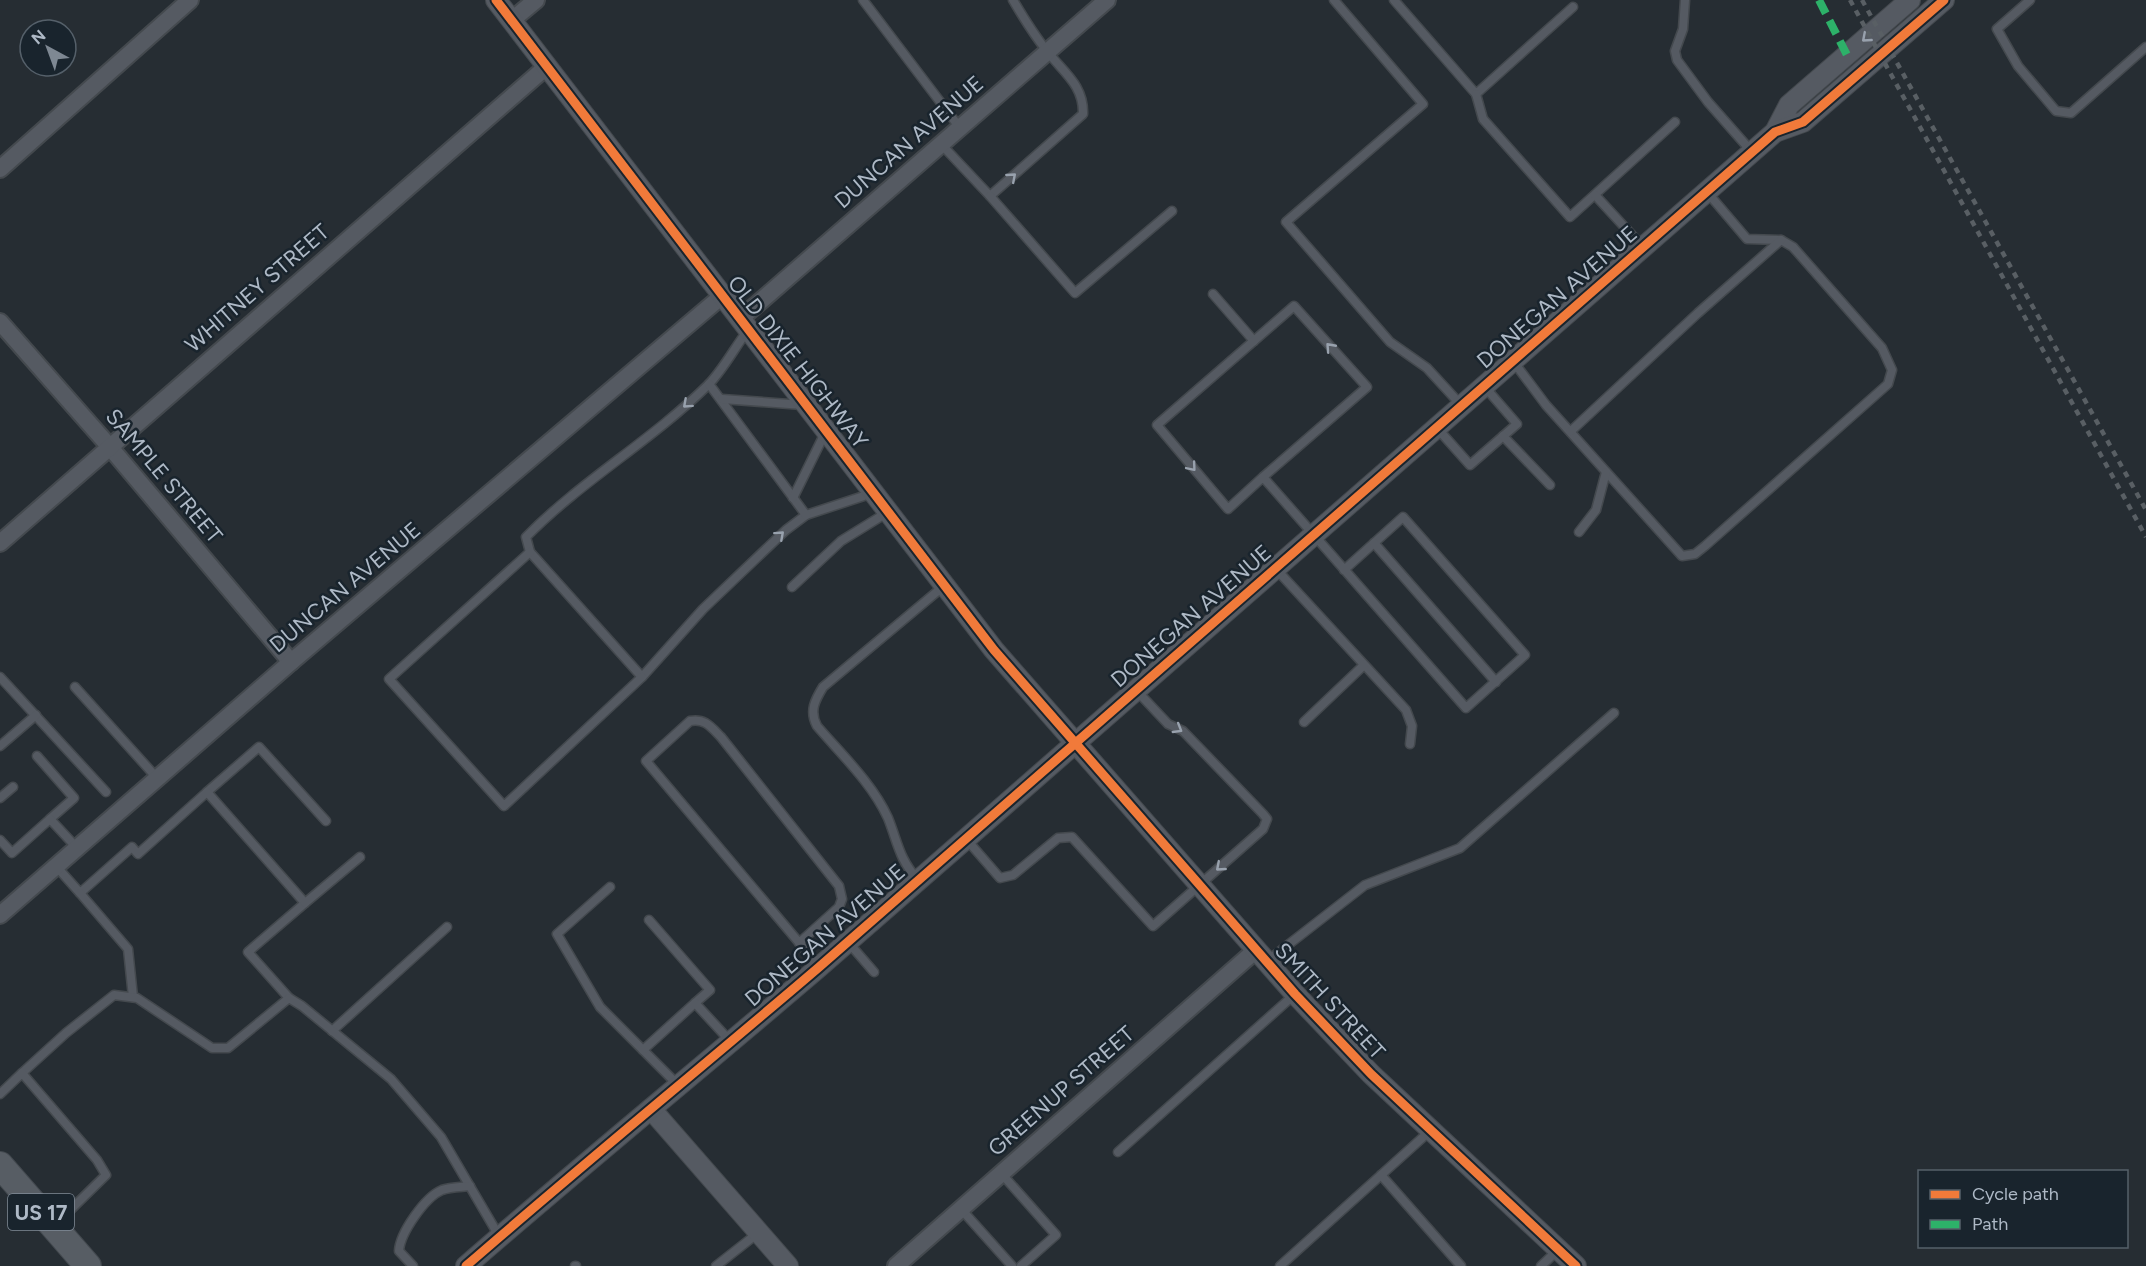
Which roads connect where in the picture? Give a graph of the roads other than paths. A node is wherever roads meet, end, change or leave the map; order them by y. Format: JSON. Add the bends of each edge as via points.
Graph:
{"nodes":[{"id":1,"x":189,"y":0,"type":"edge"},
{"id":2,"x":496,"y":0,"type":"edge"},
{"id":3,"x":536,"y":0,"type":"edge"},
{"id":4,"x":863,"y":0,"type":"edge"},
{"id":5,"x":1013,"y":0,"type":"edge"},
{"id":6,"x":1107,"y":0,"type":"edge"},
{"id":7,"x":1334,"y":0,"type":"edge"},
{"id":8,"x":1394,"y":0,"type":"edge"},
{"id":9,"x":1685,"y":0,"type":"edge"},
{"id":10,"x":1910,"y":0,"type":"edge"},
{"id":11,"x":1944,"y":0,"type":"edge"},
{"id":12,"x":2030,"y":0,"type":"edge"},
{"id":13,"x":1573,"y":7,"type":"dead end"},
{"id":14,"x":512,"y":20,"type":"junction"},
{"id":15,"x":2146,"y":47,"type":"edge"},
{"id":16,"x":1047,"y":52,"type":"junction"},
{"id":17,"x":545,"y":68,"type":"junction"},
{"id":18,"x":1476,"y":94,"type":"junction"},
{"id":19,"x":1675,"y":122,"type":"dead end"},
{"id":20,"x":960,"y":128,"type":"junction"},
{"id":21,"x":1775,"y":132,"type":"junction"},
{"id":22,"x":941,"y":144,"type":"junction"},
{"id":23,"x":1752,"y":152,"type":"junction"},
{"id":24,"x":0,"y":170,"type":"edge"},
{"id":25,"x":1707,"y":192,"type":"junction"},
{"id":26,"x":1595,"y":195,"type":"junction"},
{"id":27,"x":990,"y":196,"type":"junction"},
{"id":28,"x":1172,"y":211,"type":"dead end"},
{"id":29,"x":1781,"y":240,"type":"junction"},
{"id":30,"x":1643,"y":248,"type":"junction"},
{"id":31,"x":1213,"y":294,"type":"dead end"},
{"id":32,"x":722,"y":296,"type":"junction"},
{"id":33,"x":0,"y":322,"type":"edge"},
{"id":34,"x":744,"y":324,"type":"junction"},
{"id":35,"x":1254,"y":340,"type":"junction"},
{"id":36,"x":1513,"y":361,"type":"junction"},
{"id":37,"x":709,"y":384,"type":"junction"},
{"id":38,"x":1484,"y":386,"type":"junction"},
{"id":39,"x":722,"y":399,"type":"junction"},
{"id":40,"x":807,"y":405,"type":"junction"},
{"id":41,"x":1462,"y":406,"type":"junction"},
{"id":42,"x":1437,"y":428,"type":"junction"},
{"id":43,"x":826,"y":431,"type":"junction"},
{"id":44,"x":1571,"y":431,"type":"junction"},
{"id":45,"x":1503,"y":436,"type":"junction"},
{"id":46,"x":109,"y":446,"type":"junction"},
{"id":47,"x":1606,"y":472,"type":"junction"},
{"id":48,"x":1263,"y":477,"type":"junction"},
{"id":49,"x":1550,"y":485,"type":"dead end"},
{"id":50,"x":874,"y":493,"type":"junction"},
{"id":51,"x":793,"y":498,"type":"junction"},
{"id":52,"x":889,"y":512,"type":"junction"},
{"id":53,"x":806,"y":515,"type":"junction"},
{"id":54,"x":1579,"y":532,"type":"dead end"},
{"id":55,"x":1313,"y":536,"type":"junction"},
{"id":56,"x":0,"y":543,"type":"edge"},
{"id":57,"x":1374,"y":543,"type":"junction"},
{"id":58,"x":530,"y":552,"type":"junction"},
{"id":59,"x":1275,"y":568,"type":"junction"},
{"id":60,"x":1344,"y":570,"type":"junction"},
{"id":61,"x":945,"y":585,"type":"junction"},
{"id":62,"x":792,"y":586,"type":"dead end"},
{"id":63,"x":291,"y":662,"type":"junction"},
{"id":64,"x":1364,"y":665,"type":"junction"},
{"id":65,"x":0,"y":677,"type":"edge"},
{"id":66,"x":642,"y":677,"type":"junction"},
{"id":67,"x":1496,"y":682,"type":"junction"},
{"id":68,"x":75,"y":687,"type":"dead end"},
{"id":69,"x":1136,"y":690,"type":"junction"},
{"id":70,"x":1614,"y":713,"type":"dead end"},
{"id":71,"x":36,"y":715,"type":"junction"},
{"id":72,"x":1304,"y":722,"type":"dead end"},
{"id":73,"x":1076,"y":743,"type":"junction"},
{"id":74,"x":1410,"y":744,"type":"dead end"},
{"id":75,"x":0,"y":746,"type":"edge"},
{"id":76,"x":37,"y":756,"type":"dead end"},
{"id":77,"x":157,"y":778,"type":"junction"},
{"id":78,"x":13,"y":787,"type":"dead end"},
{"id":79,"x":106,"y":792,"type":"dead end"},
{"id":80,"x":207,"y":792,"type":"junction"},
{"id":81,"x":0,"y":798,"type":"edge"},
{"id":82,"x":50,"y":819,"type":"junction"},
{"id":83,"x":326,"y":821,"type":"dead end"},
{"id":84,"x":966,"y":839,"type":"junction"},
{"id":85,"x":0,"y":840,"type":"edge"},
{"id":86,"x":77,"y":848,"type":"junction"},
{"id":87,"x":360,"y":857,"type":"dead end"},
{"id":88,"x":56,"y":866,"type":"junction"},
{"id":89,"x":918,"y":880,"type":"junction"},
{"id":90,"x":1199,"y":885,"type":"junction"},
{"id":91,"x":610,"y":887,"type":"dead end"},
{"id":92,"x":80,"y":893,"type":"junction"},
{"id":93,"x":305,"y":903,"type":"junction"},
{"id":94,"x":0,"y":915,"type":"edge"},
{"id":95,"x":649,"y":920,"type":"dead end"},
{"id":96,"x":447,"y":927,"type":"dead end"},
{"id":97,"x":848,"y":941,"type":"junction"},
{"id":98,"x":799,"y":943,"type":"junction"},
{"id":99,"x":1261,"y":956,"type":"junction"},
{"id":100,"x":820,"y":966,"type":"junction"},
{"id":101,"x":874,"y":972,"type":"dead end"},
{"id":102,"x":1295,"y":994,"type":"junction"},
{"id":103,"x":133,"y":997,"type":"junction"},
{"id":104,"x":289,"y":998,"type":"junction"},
{"id":105,"x":695,"y":1003,"type":"junction"},
{"id":106,"x":332,"y":1030,"type":"junction"},
{"id":107,"x":731,"y":1042,"type":"junction"},
{"id":108,"x":643,"y":1050,"type":"junction"},
{"id":109,"x":22,"y":1073,"type":"junction"},
{"id":110,"x":679,"y":1087,"type":"junction"},
{"id":111,"x":0,"y":1094,"type":"edge"},
{"id":112,"x":651,"y":1109,"type":"junction"},
{"id":113,"x":1431,"y":1130,"type":"junction"},
{"id":114,"x":1118,"y":1152,"type":"dead end"},
{"id":115,"x":0,"y":1165,"type":"edge"},
{"id":116,"x":1001,"y":1173,"type":"junction"},
{"id":117,"x":1381,"y":1175,"type":"junction"},
{"id":118,"x":470,"y":1186,"type":"junction"},
{"id":119,"x":961,"y":1209,"type":"junction"},
{"id":120,"x":53,"y":1226,"type":"junction"},
{"id":121,"x":759,"y":1233,"type":"junction"},
{"id":122,"x":500,"y":1237,"type":"junction"},
{"id":123,"x":1559,"y":1250,"type":"junction"},
{"id":124,"x":81,"y":1264,"type":"edge"},
{"id":125,"x":413,"y":1266,"type":"edge"},
{"id":126,"x":466,"y":1266,"type":"edge"},
{"id":127,"x":716,"y":1266,"type":"edge"},
{"id":128,"x":788,"y":1266,"type":"edge"},
{"id":129,"x":896,"y":1266,"type":"edge"},
{"id":130,"x":1012,"y":1266,"type":"edge"},
{"id":131,"x":1020,"y":1266,"type":"edge"},
{"id":132,"x":1280,"y":1266,"type":"edge"},
{"id":133,"x":1461,"y":1266,"type":"edge"},
{"id":134,"x":1541,"y":1266,"type":"edge"},
{"id":135,"x":1576,"y":1266,"type":"edge"}],
"edges":[{"from":1,"to":24,"type":"street"},
{"from":2,"to":14,"type":"street","name":"OLD DIXIE HIGHWAY"},
{"from":3,"to":14,"type":"street"},
{"from":4,"to":20,"type":"lane"},
{"from":5,"to":16,"type":"lane"},
{"from":6,"to":16,"type":"street","name":"DUNCAN AVENUE"},
{"from":7,"to":41,"type":"lane","via":[[1423,104],[1286,222],[1390,342],[1427,368]]},
{"from":8,"to":18,"type":"lane"},
{"from":9,"to":23,"type":"lane","via":[[1683,29],[1675,51],[1677,60]]},
{"from":10,"to":21,"type":"street","name":"DONEGAN AVENUE","one_way":true,"via":[[1789,105]]},
{"from":11,"to":21,"type":"street","name":"DONEGAN AVENUE","via":[[1803,122]]},
{"from":12,"to":15,"type":"lane","via":[[1997,29],[2018,66],[2056,111],[2071,113]]},
{"from":13,"to":18,"type":"lane"},
{"from":14,"to":17,"type":"street","name":"OLD DIXIE HIGHWAY"},
{"from":16,"to":20,"type":"street","name":"DUNCAN AVENUE"},
{"from":27,"to":16,"type":"lane","one_way":true,"via":[[1083,114],[1080,92],[1073,79]]},
{"from":17,"to":32,"type":"street","name":"OLD DIXIE HIGHWAY"},
{"from":17,"to":46,"type":"street","name":"WHITNEY STREET"},
{"from":18,"to":26,"type":"lane","via":[[1483,119],[1570,217]]},
{"from":19,"to":26,"type":"lane"},
{"from":20,"to":22,"type":"street","name":"DUNCAN AVENUE"},
{"from":21,"to":23,"type":"street","name":"DONEGAN AVENUE"},
{"from":22,"to":27,"type":"lane"},
{"from":22,"to":34,"type":"street","name":"DUNCAN AVENUE"},
{"from":23,"to":25,"type":"street","name":"DONEGAN AVENUE"},
{"from":25,"to":29,"type":"lane","via":[[1748,239]]},
{"from":25,"to":30,"type":"street","name":"DONEGAN AVENUE"},
{"from":26,"to":30,"type":"lane"},
{"from":27,"to":28,"type":"lane","via":[[1075,293]]},
{"from":29,"to":44,"type":"lane"},
{"from":29,"to":47,"type":"lane","via":[[1793,247],[1882,348],[1892,370],[1888,384],[1695,554],[1682,556]]},
{"from":30,"to":36,"type":"street","name":"DONEGAN AVENUE"},
{"from":31,"to":35,"type":"lane"},
{"from":32,"to":34,"type":"street","name":"OLD DIXIE HIGHWAY"},
{"from":32,"to":63,"type":"street","name":"DUNCAN AVENUE"},
{"from":33,"to":46,"type":"street","name":"SAMPLE STREET"},
{"from":34,"to":37,"type":"lane"},
{"from":34,"to":40,"type":"street","name":"OLD DIXIE HIGHWAY"},
{"from":35,"to":48,"type":"lane","one_way":true,"via":[[1157,425],[1228,509]]},
{"from":48,"to":35,"type":"lane","one_way":true,"via":[[1367,387],[1294,306]]},
{"from":36,"to":38,"type":"street","name":"DONEGAN AVENUE"},
{"from":36,"to":44,"type":"lane"},
{"from":37,"to":39,"type":"lane"},
{"from":37,"to":58,"type":"lane","one_way":true,"via":[[665,424],[550,512],[526,537]]},
{"from":38,"to":41,"type":"street","name":"DONEGAN AVENUE"},
{"from":38,"to":45,"type":"lane","via":[[1517,423]]},
{"from":39,"to":40,"type":"lane"},
{"from":39,"to":51,"type":"lane"},
{"from":40,"to":43,"type":"street","name":"OLD DIXIE HIGHWAY"},
{"from":41,"to":42,"type":"street","name":"DONEGAN AVENUE"},
{"from":42,"to":45,"type":"lane","via":[[1470,465]]},
{"from":42,"to":55,"type":"street","name":"DONEGAN AVENUE"},
{"from":43,"to":50,"type":"street","name":"OLD DIXIE HIGHWAY"},
{"from":43,"to":51,"type":"lane"},
{"from":44,"to":47,"type":"lane"},
{"from":45,"to":49,"type":"lane"},
{"from":46,"to":56,"type":"street","name":"WHITNEY STREET"},
{"from":46,"to":63,"type":"street","name":"SAMPLE STREET"},
{"from":47,"to":54,"type":"lane","via":[[1596,510]]},
{"from":48,"to":55,"type":"lane"},
{"from":50,"to":52,"type":"street","name":"OLD DIXIE HIGHWAY"},
{"from":50,"to":53,"type":"lane"},
{"from":51,"to":53,"type":"lane"},
{"from":52,"to":61,"type":"street","name":"OLD DIXIE HIGHWAY"},
{"from":52,"to":62,"type":"lane","via":[[841,541]]},
{"from":66,"to":53,"type":"lane","one_way":true,"via":[[703,609]]},
{"from":55,"to":59,"type":"street","name":"DONEGAN AVENUE"},
{"from":55,"to":60,"type":"lane"},
{"from":57,"to":60,"type":"lane"},
{"from":57,"to":67,"type":"lane"},
{"from":57,"to":67,"type":"lane","via":[[1403,517],[1526,655]]},
{"from":58,"to":66,"type":"lane"},
{"from":58,"to":66,"type":"lane","via":[[389,679],[504,806]]},
{"from":59,"to":64,"type":"lane"},
{"from":59,"to":69,"type":"street","name":"DONEGAN AVENUE"},
{"from":60,"to":67,"type":"lane","via":[[1466,708]]},
{"from":61,"to":73,"type":"street","name":"OLD DIXIE HIGHWAY","via":[[994,650]]},
{"from":61,"to":89,"type":"lane","via":[[824,687],[813,708],[817,726],[866,783],[887,818],[901,856]]},
{"from":63,"to":77,"type":"street","name":"DUNCAN AVENUE"},
{"from":64,"to":72,"type":"lane"},
{"from":64,"to":74,"type":"lane","via":[[1406,710],[1412,726]]},
{"from":65,"to":71,"type":"lane"},
{"from":68,"to":77,"type":"lane"},
{"from":69,"to":73,"type":"street","name":"DONEGAN AVENUE"},
{"from":69,"to":90,"type":"lane","one_way":true,"via":[[1168,723],[1184,731],[1267,819],[1263,829]]},
{"from":70,"to":99,"type":"lane","via":[[1460,848],[1365,885]]},
{"from":71,"to":75,"type":"lane"},
{"from":71,"to":79,"type":"lane"},
{"from":73,"to":84,"type":"street","name":"DONEGAN AVENUE"},
{"from":73,"to":90,"type":"street","name":"SMITH STREET"},
{"from":76,"to":82,"type":"lane","via":[[74,798]]},
{"from":77,"to":86,"type":"street","name":"DUNCAN AVENUE"},
{"from":78,"to":81,"type":"lane"},
{"from":80,"to":83,"type":"lane","via":[[259,747]]},
{"from":80,"to":92,"type":"lane","via":[[138,854],[132,847]]},
{"from":80,"to":93,"type":"lane"},
{"from":82,"to":85,"type":"lane","via":[[12,853]]},
{"from":82,"to":86,"type":"lane"},
{"from":84,"to":89,"type":"street","name":"DONEGAN AVENUE"},
{"from":84,"to":90,"type":"lane","via":[[1000,878],[1013,875],[1058,838],[1072,837],[1153,926]]},
{"from":86,"to":88,"type":"street","name":"DUNCAN AVENUE"},
{"from":87,"to":93,"type":"lane"},
{"from":88,"to":92,"type":"lane"},
{"from":88,"to":94,"type":"street","name":"DUNCAN AVENUE"},
{"from":89,"to":97,"type":"street","name":"DONEGAN AVENUE"},
{"from":90,"to":99,"type":"street","name":"SMITH STREET"},
{"from":91,"to":108,"type":"lane","via":[[557,934],[600,1007]]},
{"from":92,"to":103,"type":"lane","via":[[128,949]]},
{"from":93,"to":104,"type":"lane","via":[[248,952]]},
{"from":95,"to":105,"type":"lane","via":[[710,990]]},
{"from":96,"to":106,"type":"lane"},
{"from":97,"to":100,"type":"street","name":"DONEGAN AVENUE"},
{"from":97,"to":101,"type":"lane"},
{"from":98,"to":98,"type":"lane","via":[[646,761],[690,721],[708,723],[721,737],[839,886],[839,907]]},
{"from":98,"to":100,"type":"lane"},
{"from":99,"to":102,"type":"street","name":"SMITH STREET"},
{"from":99,"to":116,"type":"street","name":"GREENUP STREET"},
{"from":100,"to":107,"type":"street","name":"DONEGAN AVENUE"},
{"from":102,"to":113,"type":"street","name":"SMITH STREET"},
{"from":102,"to":114,"type":"lane"},
{"from":103,"to":104,"type":"lane","via":[[212,1048],[228,1048]]},
{"from":103,"to":109,"type":"lane","via":[[114,995]]},
{"from":104,"to":106,"type":"lane"},
{"from":105,"to":107,"type":"lane"},
{"from":105,"to":108,"type":"lane"},
{"from":106,"to":118,"type":"lane","via":[[391,1079],[441,1137]]},
{"from":107,"to":110,"type":"street","name":"DONEGAN AVENUE"},
{"from":108,"to":110,"type":"lane"},
{"from":109,"to":111,"type":"lane"},
{"from":109,"to":120,"type":"lane","via":[[106,1175]]},
{"from":110,"to":112,"type":"street","name":"DONEGAN AVENUE"},
{"from":112,"to":121,"type":"street"},
{"from":112,"to":122,"type":"street","name":"DONEGAN AVENUE"},
{"from":113,"to":117,"type":"lane"},
{"from":113,"to":123,"type":"street","name":"SMITH STREET"},
{"from":115,"to":120,"type":"main road","number":"US 17"},
{"from":116,"to":119,"type":"street","name":"GREENUP STREET"},
{"from":116,"to":131,"type":"lane","via":[[1056,1234]]},
{"from":117,"to":132,"type":"lane"},
{"from":117,"to":133,"type":"lane"},
{"from":118,"to":122,"type":"lane"},
{"from":118,"to":125,"type":"lane","via":[[442,1190],[405,1228],[399,1251]]},
{"from":119,"to":129,"type":"street","name":"GREENUP STREET"},
{"from":119,"to":130,"type":"lane"},
{"from":120,"to":124,"type":"main road","number":"US 17"},
{"from":121,"to":127,"type":"lane"},
{"from":121,"to":128,"type":"street"},
{"from":122,"to":126,"type":"street","name":"DONEGAN AVENUE"},
{"from":123,"to":134,"type":"lane"},
{"from":123,"to":135,"type":"street","name":"SMITH STREET"}]}
